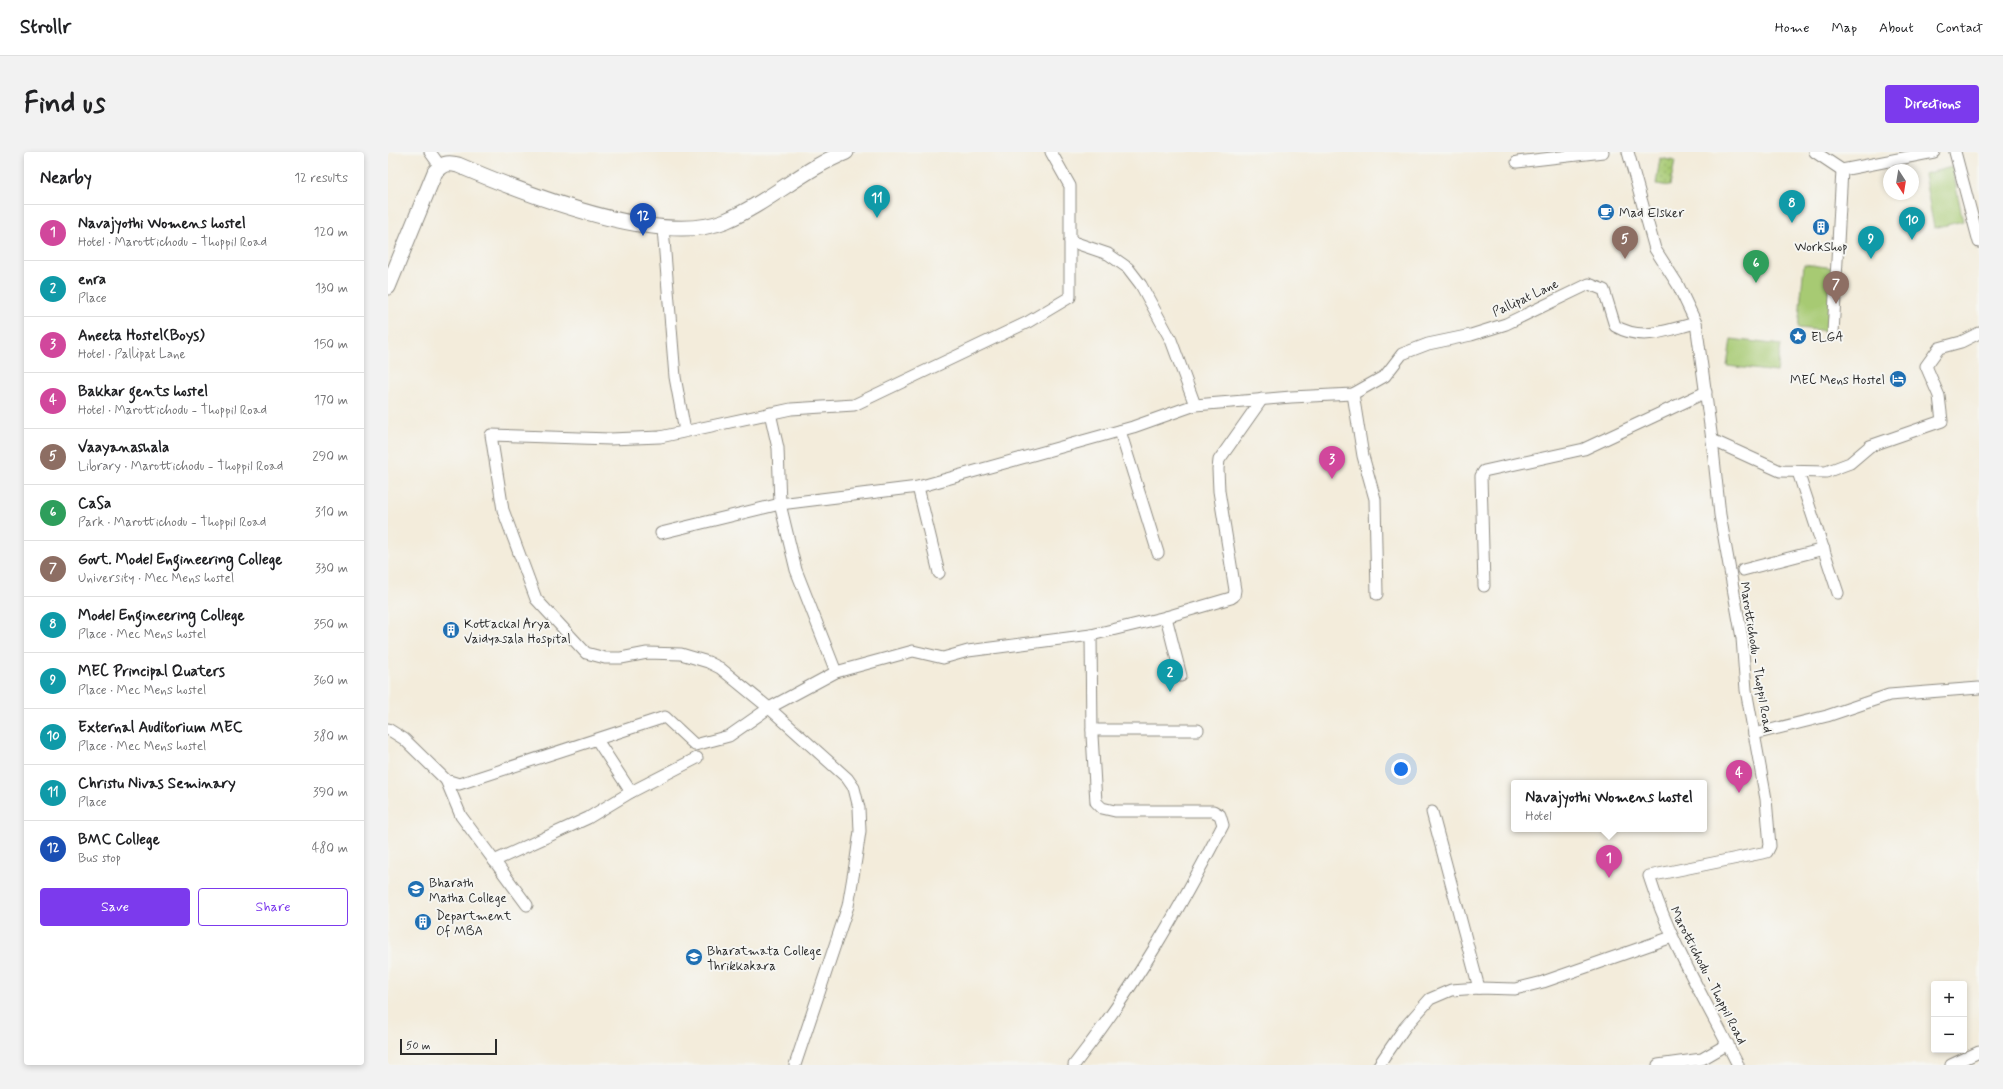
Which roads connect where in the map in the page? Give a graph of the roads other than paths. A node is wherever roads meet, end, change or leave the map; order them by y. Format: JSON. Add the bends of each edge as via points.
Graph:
{"nodes":[{"id":1,"x":430,"y":152,"type":"edge"},
{"id":2,"x":846,"y":152,"type":"edge"},
{"id":3,"x":1052,"y":152,"type":"edge"},
{"id":4,"x":1603,"y":152,"type":"edge"},
{"id":5,"x":1628,"y":152,"type":"edge"},
{"id":6,"x":1814,"y":152,"type":"edge"},
{"id":7,"x":1934,"y":152,"type":"edge"},
{"id":8,"x":1955,"y":152,"type":"edge"},
{"id":9,"x":1517,"y":162,"type":"dead end"},
{"id":10,"x":440,"y":166,"type":"junction"},
{"id":11,"x":1842,"y":170,"type":"junction"},
{"id":12,"x":663,"y":228,"type":"junction"},
{"id":13,"x":1070,"y":241,"type":"junction"},
{"id":14,"x":1979,"y":242,"type":"edge"},
{"id":15,"x":388,"y":287,"type":"edge"},
{"id":16,"x":1696,"y":323,"type":"junction"},
{"id":17,"x":1833,"y":333,"type":"dead end"},
{"id":18,"x":1979,"y":333,"type":"edge"},
{"id":19,"x":1706,"y":392,"type":"junction"},
{"id":20,"x":1353,"y":394,"type":"junction"},
{"id":21,"x":1262,"y":399,"type":"junction"},
{"id":22,"x":1195,"y":405,"type":"junction"},
{"id":23,"x":770,"y":413,"type":"junction"},
{"id":24,"x":685,"y":431,"type":"junction"},
{"id":25,"x":1120,"y":431,"type":"junction"},
{"id":26,"x":1712,"y":440,"type":"junction"},
{"id":27,"x":1798,"y":472,"type":"junction"},
{"id":28,"x":918,"y":487,"type":"junction"},
{"id":29,"x":780,"y":504,"type":"junction"},
{"id":30,"x":661,"y":534,"type":"dead end"},
{"id":31,"x":1824,"y":549,"type":"junction"},
{"id":32,"x":1158,"y":553,"type":"dead end"},
{"id":33,"x":1743,"y":570,"type":"dead end"},
{"id":34,"x":939,"y":573,"type":"dead end"},
{"id":35,"x":1484,"y":586,"type":"dead end"},
{"id":36,"x":1838,"y":593,"type":"dead end"},
{"id":37,"x":1377,"y":594,"type":"dead end"},
{"id":38,"x":1166,"y":617,"type":"junction"},
{"id":39,"x":1091,"y":635,"type":"junction"},
{"id":40,"x":836,"y":672,"type":"junction"},
{"id":41,"x":1181,"y":676,"type":"dead end"},
{"id":42,"x":1979,"y":688,"type":"edge"},
{"id":43,"x":769,"y":708,"type":"junction"},
{"id":44,"x":388,"y":729,"type":"edge"},
{"id":45,"x":1092,"y":730,"type":"junction"},
{"id":46,"x":1198,"y":730,"type":"dead end"},
{"id":47,"x":1754,"y":734,"type":"junction"},
{"id":48,"x":597,"y":740,"type":"junction"},
{"id":49,"x":697,"y":758,"type":"dead end"},
{"id":50,"x":446,"y":780,"type":"junction"},
{"id":51,"x":631,"y":792,"type":"junction"},
{"id":52,"x":1432,"y":812,"type":"dead end"},
{"id":53,"x":494,"y":862,"type":"junction"},
{"id":54,"x":527,"y":906,"type":"dead end"},
{"id":55,"x":1672,"y":937,"type":"junction"},
{"id":56,"x":1479,"y":988,"type":"junction"},
{"id":57,"x":1728,"y":1044,"type":"junction"},
{"id":58,"x":1979,"y":1052,"type":"edge"},
{"id":59,"x":795,"y":1065,"type":"edge"},
{"id":60,"x":1074,"y":1065,"type":"edge"},
{"id":61,"x":1379,"y":1065,"type":"edge"},
{"id":62,"x":1658,"y":1065,"type":"edge"},
{"id":63,"x":1738,"y":1065,"type":"edge"},
{"id":64,"x":1950,"y":1065,"type":"edge"}],
"edges":[{"from":1,"to":10,"type":"street"},
{"from":2,"to":12,"type":"main road","via":[[823,161],[761,204],[724,221],[699,227]]},
{"from":3,"to":13,"type":"street","via":[[1070,186]]},
{"from":4,"to":9,"type":"street"},
{"from":5,"to":16,"type":"street","name":"Marottichodu - Thoppil Road","via":[[1655,249],[1678,285]]},
{"from":6,"to":11,"type":"street"},
{"from":7,"to":11,"type":"street"},
{"from":8,"to":14,"type":"street"},
{"from":10,"to":12,"type":"main road","via":[[458,164],[515,188],[579,210],[614,220]]},
{"from":10,"to":15,"type":"main road","via":[[434,172]]},
{"from":11,"to":17,"type":"street"},
{"from":12,"to":24,"type":"street","via":[[675,377]]},
{"from":13,"to":22,"type":"street","via":[[1108,254],[1128,268],[1141,284],[1171,340]]},
{"from":13,"to":23,"type":"street","via":[[1070,297],[1028,322],[854,405]]},
{"from":16,"to":19,"type":"street","name":"Marottichodu - Thoppil Road"},
{"from":16,"to":20,"type":"street","name":"Pallipat Lane","via":[[1646,335],[1628,333],[1615,326],[1604,290],[1589,284],[1506,324],[1428,344],[1402,354],[1385,376]]},
{"from":18,"to":27,"type":"street","via":[[1961,342],[1939,348],[1926,366],[1939,396],[1942,422],[1870,446],[1850,463],[1826,472]]},
{"from":19,"to":26,"type":"street","name":"Marottichodu - Thoppil Road"},
{"from":19,"to":35,"type":"street","via":[[1584,449],[1484,471],[1480,476]]},
{"from":20,"to":21,"type":"street"},
{"from":20,"to":37,"type":"street","via":[[1363,456],[1375,499]]},
{"from":21,"to":22,"type":"street"},
{"from":21,"to":38,"type":"street","via":[[1219,460],[1219,491],[1236,590],[1234,596]]},
{"from":22,"to":25,"type":"street"},
{"from":23,"to":24,"type":"street"},
{"from":23,"to":29,"type":"street","via":[[778,448]]},
{"from":24,"to":43,"type":"street","via":[[660,436],[610,439],[491,435],[503,510],[536,599],[586,653],[605,658],[647,653],[680,654],[708,662],[720,668]]},
{"from":25,"to":28,"type":"street"},
{"from":25,"to":32,"type":"street"},
{"from":26,"to":27,"type":"street","via":[[1780,471]]},
{"from":26,"to":47,"type":"street","name":"Marottichodu - Thoppil Road","via":[[1720,515],[1742,638],[1746,690]]},
{"from":27,"to":31,"type":"street"},
{"from":28,"to":29,"type":"street"},
{"from":28,"to":34,"type":"street"},
{"from":29,"to":30,"type":"street"},
{"from":29,"to":40,"type":"street","via":[[796,570]]},
{"from":31,"to":33,"type":"street"},
{"from":31,"to":36,"type":"street"},
{"from":38,"to":39,"type":"street"},
{"from":38,"to":41,"type":"street"},
{"from":39,"to":40,"type":"street","via":[[968,652],[943,658],[913,651]]},
{"from":39,"to":45,"type":"street"},
{"from":40,"to":43,"type":"street"},
{"from":42,"to":47,"type":"street","via":[[1889,695],[1827,716]]},
{"from":43,"to":48,"type":"street","via":[[729,736],[695,745],[665,717]]},
{"from":43,"to":59,"type":"street","via":[[847,778],[854,788],[859,808],[860,831],[848,906]]},
{"from":44,"to":50,"type":"street","via":[[404,739]]},
{"from":45,"to":46,"type":"street"},
{"from":45,"to":60,"type":"street","via":[[1096,802],[1102,808],[1115,811],[1213,811],[1220,814],[1223,825],[1144,967]]},
{"from":47,"to":55,"type":"street","name":"Marottichodu - Thoppil Road","via":[[1766,799],[1770,846],[1768,852],[1649,876],[1659,909]]},
{"from":48,"to":50,"type":"street","via":[[459,784]]},
{"from":48,"to":51,"type":"street"},
{"from":49,"to":51,"type":"street"},
{"from":50,"to":53,"type":"street","via":[[461,816]]},
{"from":51,"to":53,"type":"street","via":[[588,818]]},
{"from":52,"to":56,"type":"street"},
{"from":53,"to":54,"type":"street"},
{"from":55,"to":56,"type":"street","via":[[1543,982],[1515,989]]},
{"from":55,"to":57,"type":"street","name":"Marottichodu - Thoppil Road"},
{"from":56,"to":61,"type":"street","via":[[1451,990],[1430,999],[1405,1027]]},
{"from":57,"to":62,"type":"street","via":[[1702,1059]]},
{"from":57,"to":63,"type":"street","name":"Marottichodu - Thoppil Road"},
{"from":58,"to":64,"type":"street"}]}
